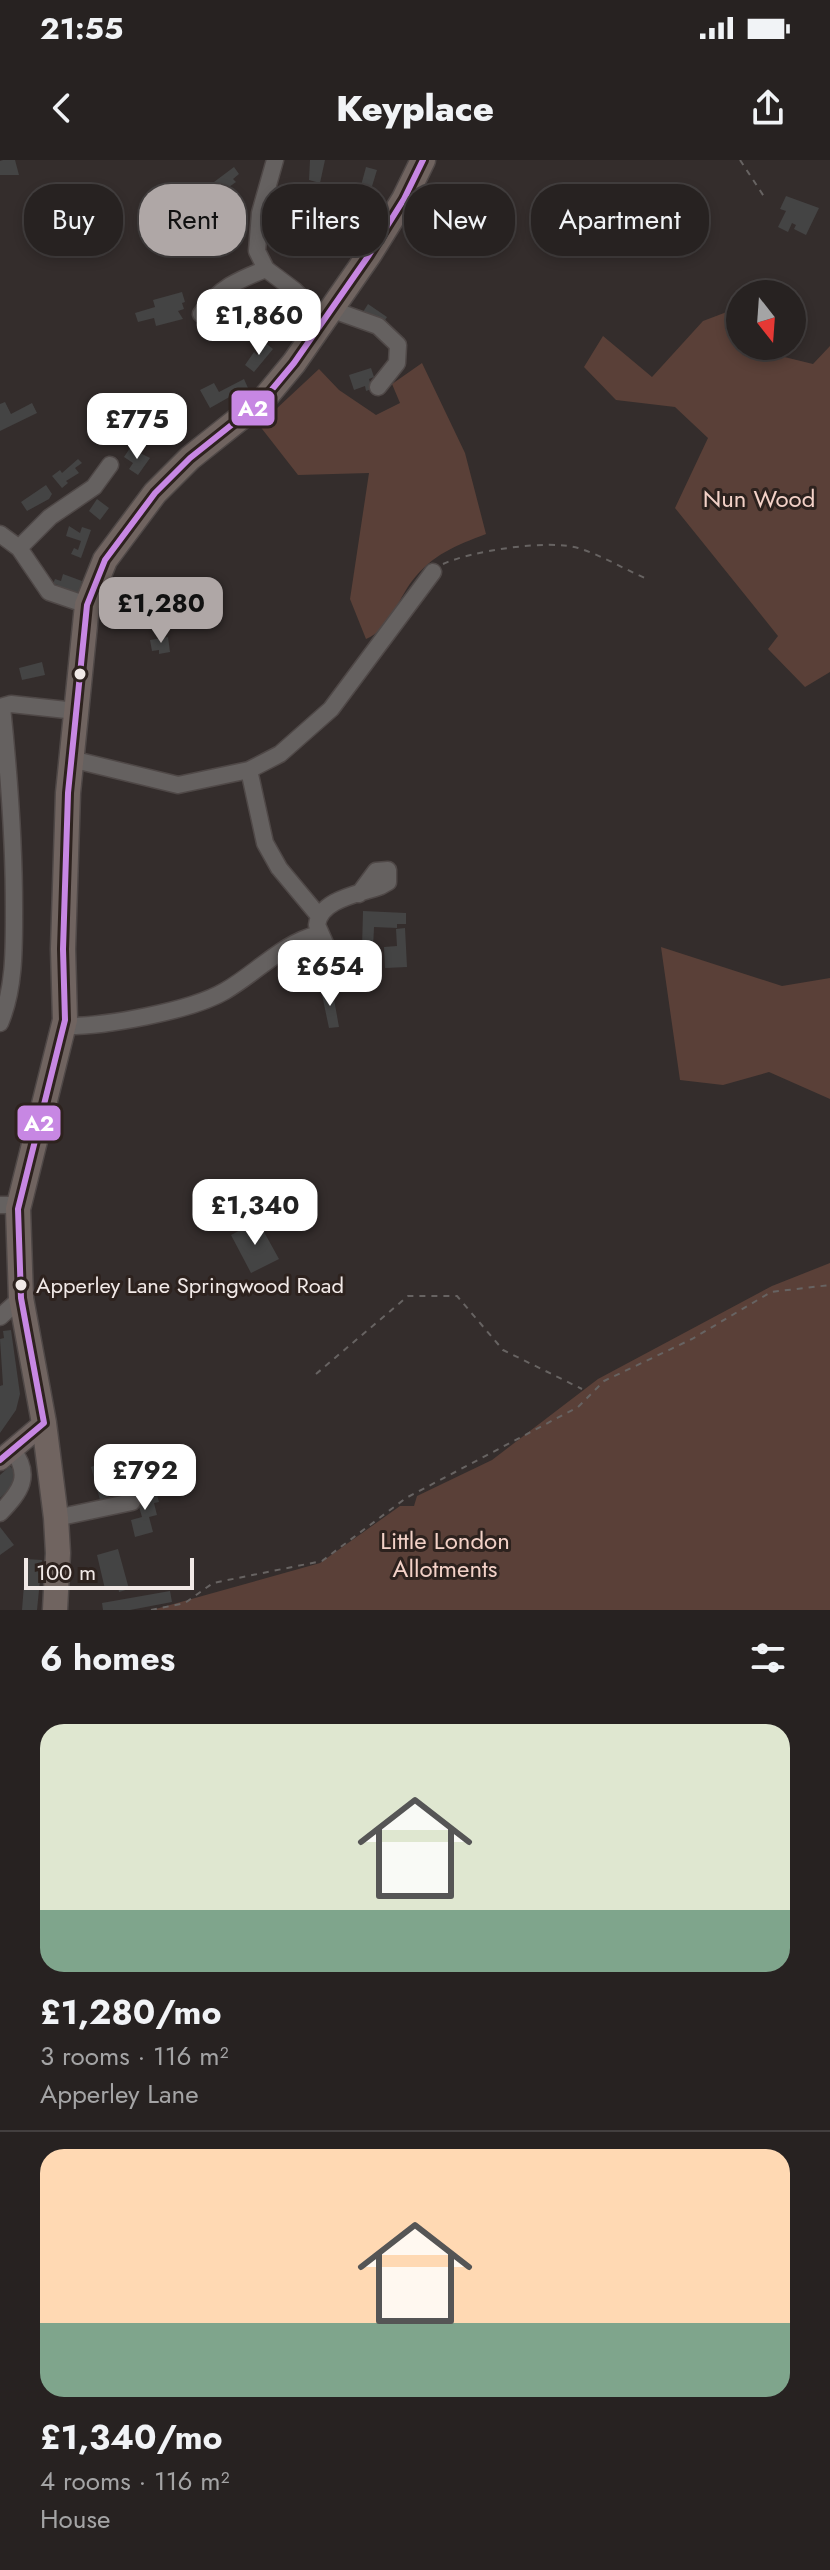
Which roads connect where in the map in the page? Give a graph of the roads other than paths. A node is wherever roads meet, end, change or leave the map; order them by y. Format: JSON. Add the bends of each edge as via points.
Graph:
{"nodes":[{"id":1,"x":275,"y":160,"type":"edge"},
{"id":2,"x":423,"y":160,"type":"edge"},
{"id":3,"x":266,"y":269,"type":"junction"},
{"id":4,"x":201,"y":314,"type":"dead end"},
{"id":5,"x":329,"y":316,"type":"junction"},
{"id":6,"x":378,"y":387,"type":"dead end"},
{"id":7,"x":110,"y":465,"type":"dead end"},
{"id":8,"x":0,"y":534,"type":"edge"},
{"id":9,"x":19,"y":548,"type":"junction"},
{"id":10,"x":433,"y":572,"type":"road end"},
{"id":11,"x":87,"y":605,"type":"junction"},
{"id":12,"x":1,"y":707,"type":"edge"},
{"id":13,"x":76,"y":711,"type":"junction"},
{"id":14,"x":71,"y":759,"type":"junction"},
{"id":15,"x":249,"y":770,"type":"junction"},
{"id":16,"x":359,"y":894,"type":"dead end"},
{"id":17,"x":319,"y":916,"type":"junction"},
{"id":18,"x":319,"y":934,"type":"junction"},
{"id":19,"x":371,"y":972,"type":"dead end"},
{"id":20,"x":0,"y":1023,"type":"edge"},
{"id":21,"x":63,"y":1026,"type":"junction"},
{"id":22,"x":9,"y":1205,"type":"edge"},
{"id":23,"x":21,"y":1298,"type":"junction"},
{"id":24,"x":0,"y":1317,"type":"edge"},
{"id":25,"x":39,"y":1399,"type":"junction"},
{"id":26,"x":44,"y":1423,"type":"junction"},
{"id":27,"x":12,"y":1449,"type":"edge"},
{"id":28,"x":132,"y":1502,"type":"dead end"},
{"id":29,"x":0,"y":1513,"type":"edge"},
{"id":30,"x":56,"y":1518,"type":"junction"},
{"id":31,"x":55,"y":1610,"type":"edge"}],
"edges":[{"from":1,"to":3,"type":"street","via":[[260,213],[257,251]]},
{"from":2,"to":5,"type":"highway"},
{"from":3,"to":4,"type":"street","via":[[230,283]]},
{"from":3,"to":5,"type":"street"},
{"from":5,"to":6,"type":"street","via":[[378,326],[398,345],[397,363]]},
{"from":5,"to":11,"type":"highway","via":[[264,399],[155,493],[105,560]]},
{"from":7,"to":9,"type":"street","via":[[94,487],[50,517]]},
{"from":8,"to":9,"type":"street"},
{"from":9,"to":11,"type":"street","via":[[49,592]]},
{"from":10,"to":15,"type":"street","via":[[331,709],[280,754]]},
{"from":11,"to":13,"type":"highway"},
{"from":12,"to":13,"type":"street"},
{"from":12,"to":20,"type":"street","via":[[14,831],[14,931],[7,1006]]},
{"from":13,"to":14,"type":"highway"},
{"from":14,"to":15,"type":"street","via":[[178,785]]},
{"from":14,"to":21,"type":"highway"},
{"from":15,"to":17,"type":"street","via":[[265,843]]},
{"from":16,"to":17,"type":"street","via":[[330,904]]},
{"from":17,"to":18,"type":"street"},
{"from":18,"to":19,"type":"street","via":[[338,973]]},
{"from":18,"to":21,"type":"street","via":[[286,946],[229,989],[198,1003]]},
{"from":21,"to":22,"type":"highway"},
{"from":22,"to":23,"type":"highway"},
{"from":23,"to":24,"type":"street"},
{"from":23,"to":25,"type":"highway"},
{"from":25,"to":26,"type":"highway"},
{"from":25,"to":27,"type":"main road"},
{"from":26,"to":27,"type":"main road"},
{"from":26,"to":30,"type":"highway"},
{"from":27,"to":29,"type":"street","via":[[20,1460],[23,1485]]},
{"from":28,"to":30,"type":"street"},
{"from":30,"to":31,"type":"highway"}]}
